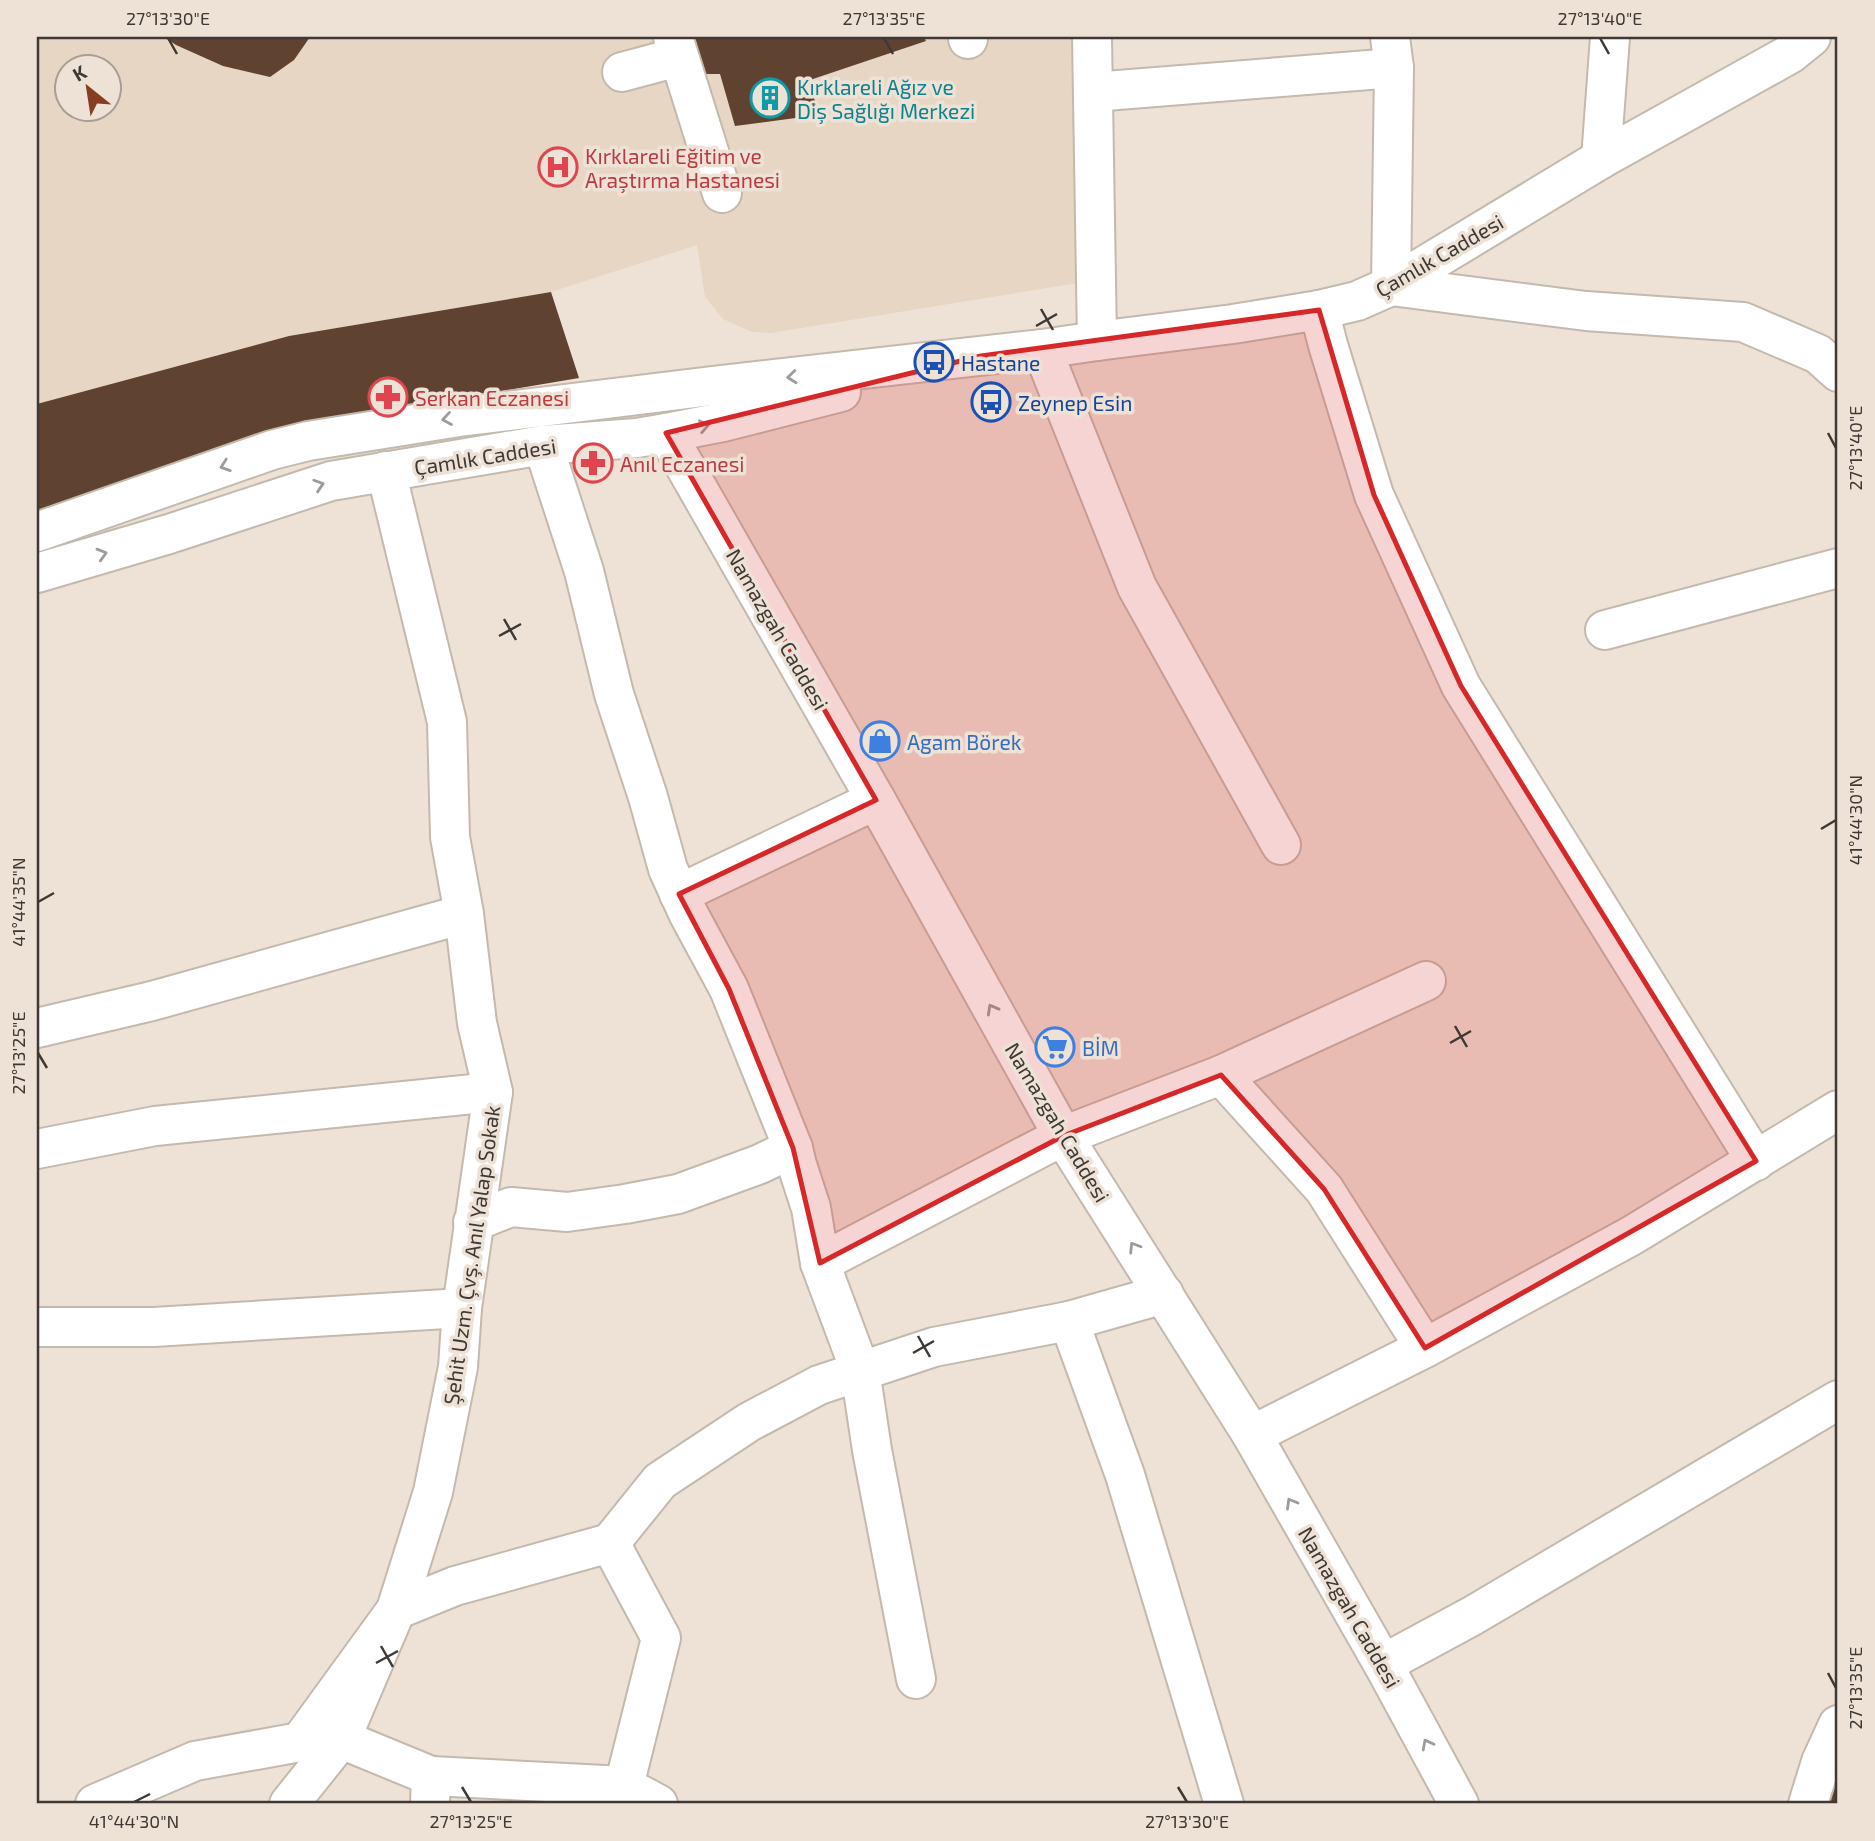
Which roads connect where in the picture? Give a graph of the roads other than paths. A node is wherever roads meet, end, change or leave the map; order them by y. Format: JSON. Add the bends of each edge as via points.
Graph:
{"nodes":[{"id":1,"x":1091,"y":37,"type":"edge"},
{"id":2,"x":1610,"y":37,"type":"edge"},
{"id":3,"x":1811,"y":37,"type":"edge"},
{"id":4,"x":675,"y":47,"type":"edge"},
{"id":5,"x":1392,"y":52,"type":"edge"},
{"id":6,"x":622,"y":72,"type":"dead end"},
{"id":7,"x":1093,"y":92,"type":"junction"},
{"id":8,"x":1601,"y":159,"type":"junction"},
{"id":9,"x":722,"y":193,"type":"dead end"},
{"id":10,"x":1391,"y":286,"type":"junction"},
{"id":11,"x":1319,"y":310,"type":"junction"},
{"id":12,"x":1097,"y":341,"type":"junction"},
{"id":13,"x":1042,"y":349,"type":"junction"},
{"id":14,"x":981,"y":356,"type":"junction"},
{"id":15,"x":1838,"y":372,"type":"edge"},
{"id":16,"x":666,"y":433,"type":"junction"},
{"id":17,"x":543,"y":445,"type":"junction"},
{"id":18,"x":386,"y":471,"type":"junction"},
{"id":19,"x":37,"y":532,"type":"edge"},
{"id":20,"x":1838,"y":568,"type":"edge"},
{"id":21,"x":37,"y":573,"type":"edge"},
{"id":22,"x":1605,"y":631,"type":"dead end"},
{"id":23,"x":876,"y":800,"type":"junction"},
{"id":24,"x":1281,"y":845,"type":"dead end"},
{"id":25,"x":679,"y":894,"type":"junction"},
{"id":26,"x":464,"y":914,"type":"junction"},
{"id":27,"x":1426,"y":981,"type":"dead end"},
{"id":28,"x":37,"y":1028,"type":"edge"},
{"id":29,"x":1221,"y":1075,"type":"junction"},
{"id":30,"x":493,"y":1092,"type":"junction"},
{"id":31,"x":1838,"y":1110,"type":"edge"},
{"id":32,"x":1063,"y":1136,"type":"junction"},
{"id":33,"x":793,"y":1148,"type":"junction"},
{"id":34,"x":37,"y":1149,"type":"edge"},
{"id":35,"x":1756,"y":1161,"type":"junction"},
{"id":36,"x":473,"y":1222,"type":"junction"},
{"id":37,"x":820,"y":1263,"type":"junction"},
{"id":38,"x":1164,"y":1294,"type":"junction"},
{"id":39,"x":462,"y":1308,"type":"junction"},
{"id":40,"x":1069,"y":1321,"type":"junction"},
{"id":41,"x":37,"y":1327,"type":"edge"},
{"id":42,"x":1425,"y":1348,"type":"junction"},
{"id":43,"x":860,"y":1370,"type":"junction"},
{"id":44,"x":1838,"y":1400,"type":"edge"},
{"id":45,"x":1252,"y":1435,"type":"junction"},
{"id":46,"x":610,"y":1543,"type":"junction"},
{"id":47,"x":396,"y":1610,"type":"junction"},
{"id":48,"x":1383,"y":1664,"type":"junction"},
{"id":49,"x":916,"y":1679,"type":"dead end"},
{"id":50,"x":1838,"y":1725,"type":"edge"},
{"id":51,"x":341,"y":1739,"type":"junction"},
{"id":52,"x":624,"y":1786,"type":"junction"},
{"id":53,"x":430,"y":1790,"type":"edge"},
{"id":54,"x":94,"y":1804,"type":"edge"},
{"id":55,"x":289,"y":1804,"type":"edge"},
{"id":56,"x":658,"y":1804,"type":"edge"},
{"id":57,"x":1224,"y":1804,"type":"edge"},
{"id":58,"x":1459,"y":1804,"type":"edge"},
{"id":59,"x":1808,"y":1804,"type":"edge"}],
"edges":[{"from":1,"to":7,"type":"street"},
{"from":2,"to":8,"type":"street"},
{"from":3,"to":8,"type":"street","name":"Çamlık Caddesi","via":[[1790,54]]},
{"from":4,"to":6,"type":"street"},
{"from":4,"to":9,"type":"street"},
{"from":5,"to":7,"type":"street"},
{"from":5,"to":10,"type":"street"},
{"from":7,"to":12,"type":"street"},
{"from":8,"to":10,"type":"street","name":"Çamlık Caddesi"},
{"from":10,"to":11,"type":"street","name":"Çamlık Caddesi"},
{"from":10,"to":15,"type":"street","via":[[1586,311],[1743,322],[1818,354]]},
{"from":11,"to":12,"type":"street","name":"Çamlık Caddesi"},
{"from":11,"to":35,"type":"street","via":[[1374,495],[1461,686]]},
{"from":12,"to":13,"type":"street","name":"Çamlık Caddesi"},
{"from":13,"to":14,"type":"street","name":"Çamlık Caddesi"},
{"from":13,"to":24,"type":"street","via":[[1137,587]]},
{"from":16,"to":14,"type":"street","name":"Çamlık Caddesi","one_way":true},
{"from":14,"to":19,"type":"street","name":"Çamlık Caddesi","one_way":true,"via":[[459,417],[308,441]]},
{"from":16,"to":17,"type":"street","name":"Çamlık Caddesi"},
{"from":16,"to":23,"type":"street","name":"Namazgah Caddesi"},
{"from":17,"to":18,"type":"street","name":"Çamlık Caddesi"},
{"from":17,"to":25,"type":"street","via":[[584,571],[614,694]]},
{"from":21,"to":18,"type":"street","name":"Çamlık Caddesi","one_way":true,"via":[[331,481]]},
{"from":18,"to":26,"type":"street","name":"Şehit Uzm. Çvş. Anıl Yalap Sokak","via":[[447,722],[450,837]]},
{"from":20,"to":22,"type":"street"},
{"from":23,"to":25,"type":"street"},
{"from":32,"to":23,"type":"street","name":"Namazgah Caddesi","one_way":true},
{"from":25,"to":33,"type":"street","via":[[729,989]]},
{"from":26,"to":28,"type":"street","via":[[152,1001]]},
{"from":26,"to":30,"type":"street","name":"Şehit Uzm. Çvş. Anıl Yalap Sokak","via":[[477,1023]]},
{"from":27,"to":29,"type":"street"},
{"from":29,"to":32,"type":"street"},
{"from":29,"to":42,"type":"street","via":[[1324,1189]]},
{"from":30,"to":34,"type":"street","via":[[155,1126]]},
{"from":30,"to":36,"type":"street","name":"Şehit Uzm. Çvş. Anıl Yalap Sokak"},
{"from":31,"to":35,"type":"street"},
{"from":32,"to":37,"type":"street"},
{"from":38,"to":32,"type":"street","name":"Namazgah Caddesi","one_way":true},
{"from":33,"to":36,"type":"street","via":[[678,1194],[567,1212],[511,1207]]},
{"from":33,"to":37,"type":"street","via":[[811,1208]]},
{"from":35,"to":42,"type":"street","via":[[1631,1236]]},
{"from":36,"to":39,"type":"street","name":"Şehit Uzm. Çvş. Anıl Yalap Sokak"},
{"from":37,"to":43,"type":"street"},
{"from":38,"to":40,"type":"street"},
{"from":38,"to":45,"type":"street","name":"Namazgah Caddesi"},
{"from":39,"to":41,"type":"street","via":[[154,1327]]},
{"from":39,"to":47,"type":"street","name":"Şehit Uzm. Çvş. Anıl Yalap Sokak","via":[[458,1367],[433,1492]]},
{"from":40,"to":43,"type":"street","via":[[934,1346]]},
{"from":40,"to":57,"type":"street","via":[[1125,1475]]},
{"from":42,"to":45,"type":"street"},
{"from":43,"to":46,"type":"street","via":[[819,1385],[750,1422],[660,1481]]},
{"from":43,"to":49,"type":"street"},
{"from":44,"to":48,"type":"street"},
{"from":48,"to":45,"type":"street","name":"Namazgah Caddesi","one_way":true},
{"from":46,"to":47,"type":"street","via":[[455,1586]]},
{"from":46,"to":52,"type":"street","via":[[661,1638]]},
{"from":47,"to":51,"type":"street","name":"Şehit Uzm. Çvş. Anıl Yalap Sokak"},
{"from":47,"to":54,"type":"street","via":[[300,1742],[195,1761]]},
{"from":58,"to":48,"type":"street","name":"Namazgah Caddesi","one_way":true},
{"from":50,"to":59,"type":"street"},
{"from":51,"to":53,"type":"street"},
{"from":51,"to":55,"type":"street","name":"Şehit Uzm. Çvş. Anıl Yalap Sokak"},
{"from":52,"to":53,"type":"street"},
{"from":52,"to":56,"type":"street"}]}
